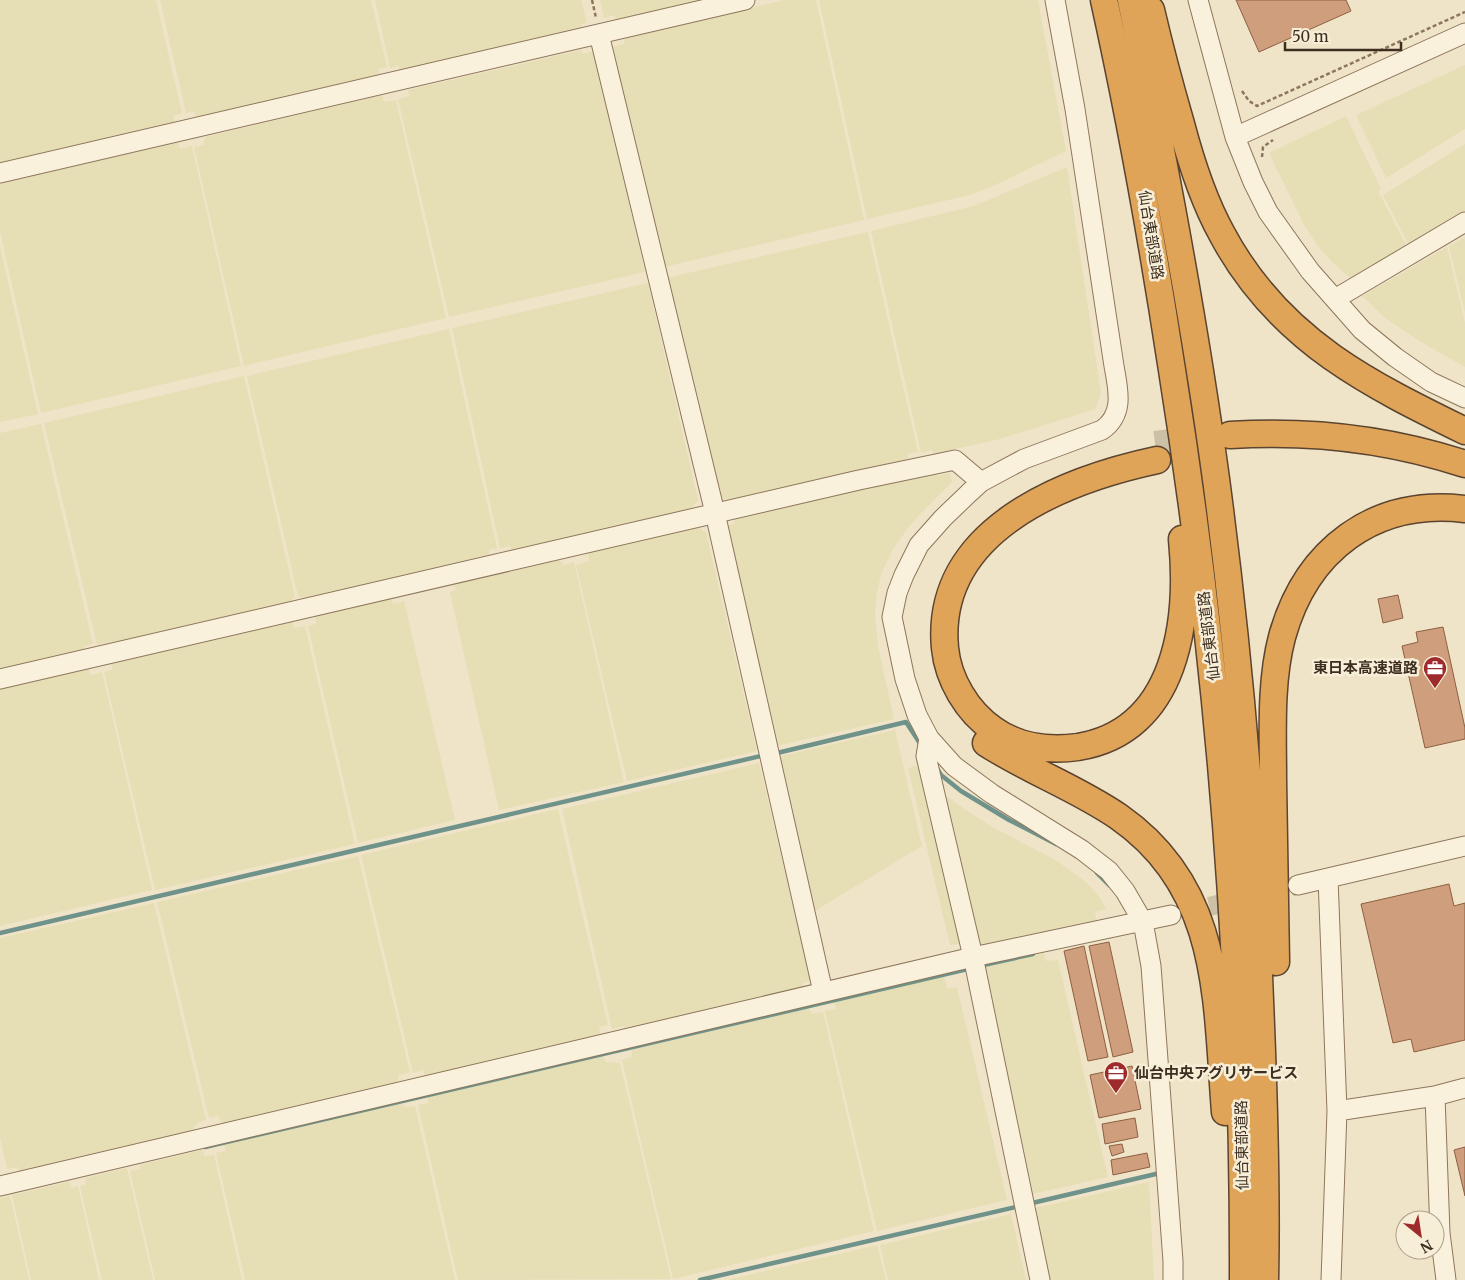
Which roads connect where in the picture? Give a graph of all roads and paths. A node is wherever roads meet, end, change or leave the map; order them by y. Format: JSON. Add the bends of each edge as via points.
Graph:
{"nodes":[{"id":1,"x":745,"y":0,"type":"edge"},
{"id":2,"x":1055,"y":0,"type":"edge"},
{"id":3,"x":1104,"y":0,"type":"edge"},
{"id":4,"x":1131,"y":0,"type":"edge"},
{"id":5,"x":1148,"y":0,"type":"edge"},
{"id":6,"x":1198,"y":0,"type":"edge"},
{"id":7,"x":1465,"y":12,"type":"edge"},
{"id":8,"x":1465,"y":33,"type":"edge"},
{"id":9,"x":600,"y":34,"type":"junction"},
{"id":10,"x":1242,"y":91,"type":"dead end"},
{"id":11,"x":1279,"y":136,"type":"dead end"},
{"id":12,"x":1235,"y":137,"type":"junction"},
{"id":13,"x":0,"y":172,"type":"edge"},
{"id":14,"x":1253,"y":182,"type":"junction"},
{"id":15,"x":1143,"y":191,"type":"junction"},
{"id":16,"x":1465,"y":222,"type":"edge"},
{"id":17,"x":1335,"y":299,"type":"junction"},
{"id":18,"x":1465,"y":398,"type":"edge"},
{"id":19,"x":1465,"y":431,"type":"edge"},
{"id":20,"x":1465,"y":464,"type":"edge"},
{"id":21,"x":1465,"y":478,"type":"edge"},
{"id":22,"x":981,"y":482,"type":"junction"},
{"id":23,"x":1465,"y":509,"type":"edge"},
{"id":24,"x":715,"y":513,"type":"junction"},
{"id":25,"x":0,"y":679,"type":"edge"},
{"id":26,"x":928,"y":747,"type":"junction"},
{"id":27,"x":1465,"y":846,"type":"edge"},
{"id":28,"x":1328,"y":878,"type":"junction"},
{"id":29,"x":1298,"y":885,"type":"tunnel mouth"},
{"id":30,"x":1171,"y":916,"type":"tunnel mouth"},
{"id":31,"x":1143,"y":922,"type":"junction"},
{"id":32,"x":975,"y":964,"type":"junction"},
{"id":33,"x":823,"y":992,"type":"junction"},
{"id":34,"x":1465,"y":1088,"type":"edge"},
{"id":35,"x":1435,"y":1096,"type":"junction"},
{"id":36,"x":1337,"y":1111,"type":"junction"},
{"id":37,"x":0,"y":1186,"type":"edge"},
{"id":38,"x":1266,"y":1242,"type":"junction"},
{"id":39,"x":1040,"y":1280,"type":"edge"},
{"id":40,"x":1172,"y":1280,"type":"edge"},
{"id":41,"x":1233,"y":1280,"type":"edge"},
{"id":42,"x":1243,"y":1280,"type":"edge"},
{"id":43,"x":1265,"y":1280,"type":"edge"},
{"id":44,"x":1331,"y":1280,"type":"edge"},
{"id":45,"x":1446,"y":1280,"type":"edge"}],
"edges":[{"from":1,"to":9,"type":"street"},
{"from":2,"to":22,"type":"street","via":[[1119,399],[1116,415],[1109,425],[1024,459]]},
{"from":3,"to":15,"type":"highway","name":"仙台東部道路"},
{"from":4,"to":38,"type":"highway","name":"仙台東部道路","via":[[1189,303],[1216,476],[1232,607],[1256,888],[1266,1136]]},
{"from":5,"to":19,"type":"highway","via":[[1194,171],[1221,233],[1239,263],[1285,318],[1333,358]]},
{"from":6,"to":12,"type":"street"},
{"from":7,"to":10,"type":"path","via":[[1257,106],[1249,102]]},
{"from":8,"to":12,"type":"street"},
{"from":9,"to":13,"type":"street"},
{"from":9,"to":24,"type":"street"},
{"from":11,"to":14,"type":"path","via":[[1263,147],[1260,170]]},
{"from":12,"to":14,"type":"street"},
{"from":14,"to":17,"type":"street","via":[[1268,212],[1310,271]]},
{"from":15,"to":41,"type":"highway","via":[[1152,312],[1182,542],[1180,638],[1165,682],[1153,702],[1126,728],[1111,737],[1091,745],[1042,749],[1017,742],[994,730],[975,714],[953,680],[944,635],[946,610],[963,566],[998,527],[1048,496],[1156,452],[1098,460],[1044,481],[979,523],[949,561],[939,580],[932,601],[929,647],[932,668],[941,689],[963,723],[997,750],[1094,802],[1139,833],[1172,869],[1197,914],[1211,962],[1217,1009]]},
{"from":15,"to":42,"type":"highway","name":"仙台東部道路","via":[[1189,482],[1218,717],[1237,987],[1243,1139]]},
{"from":16,"to":17,"type":"street"},
{"from":17,"to":18,"type":"street","via":[[1362,330],[1395,357],[1431,382]]},
{"from":20,"to":21,"type":"highway","via":[[1428,451],[1333,435],[1290,433],[1231,442],[1376,455]]},
{"from":22,"to":24,"type":"street","via":[[955,460]]},
{"from":22,"to":26,"type":"street","via":[[942,518],[919,545],[897,593],[892,616],[905,679]]},
{"from":23,"to":38,"type":"highway","via":[[1444,506],[1418,508],[1393,514],[1349,536],[1330,550],[1312,571],[1299,593],[1282,638],[1276,669],[1273,735],[1278,1134]]},
{"from":24,"to":25,"type":"street"},
{"from":24,"to":33,"type":"street"},
{"from":26,"to":31,"type":"street","via":[[992,794],[1082,850],[1109,871]]},
{"from":26,"to":32,"type":"street"},
{"from":27,"to":28,"type":"street"},
{"from":28,"to":29,"type":"street"},
{"from":28,"to":36,"type":"street"},
{"from":30,"to":31,"type":"street"},
{"from":31,"to":32,"type":"street"},
{"from":31,"to":40,"type":"street","via":[[1151,966]]},
{"from":32,"to":33,"type":"street"},
{"from":32,"to":39,"type":"street"},
{"from":33,"to":37,"type":"street"},
{"from":34,"to":35,"type":"street"},
{"from":35,"to":36,"type":"street"},
{"from":35,"to":45,"type":"street","via":[[1440,1234]]},
{"from":36,"to":44,"type":"street"},
{"from":38,"to":43,"type":"highway","name":"仙台東部道路"}]}
